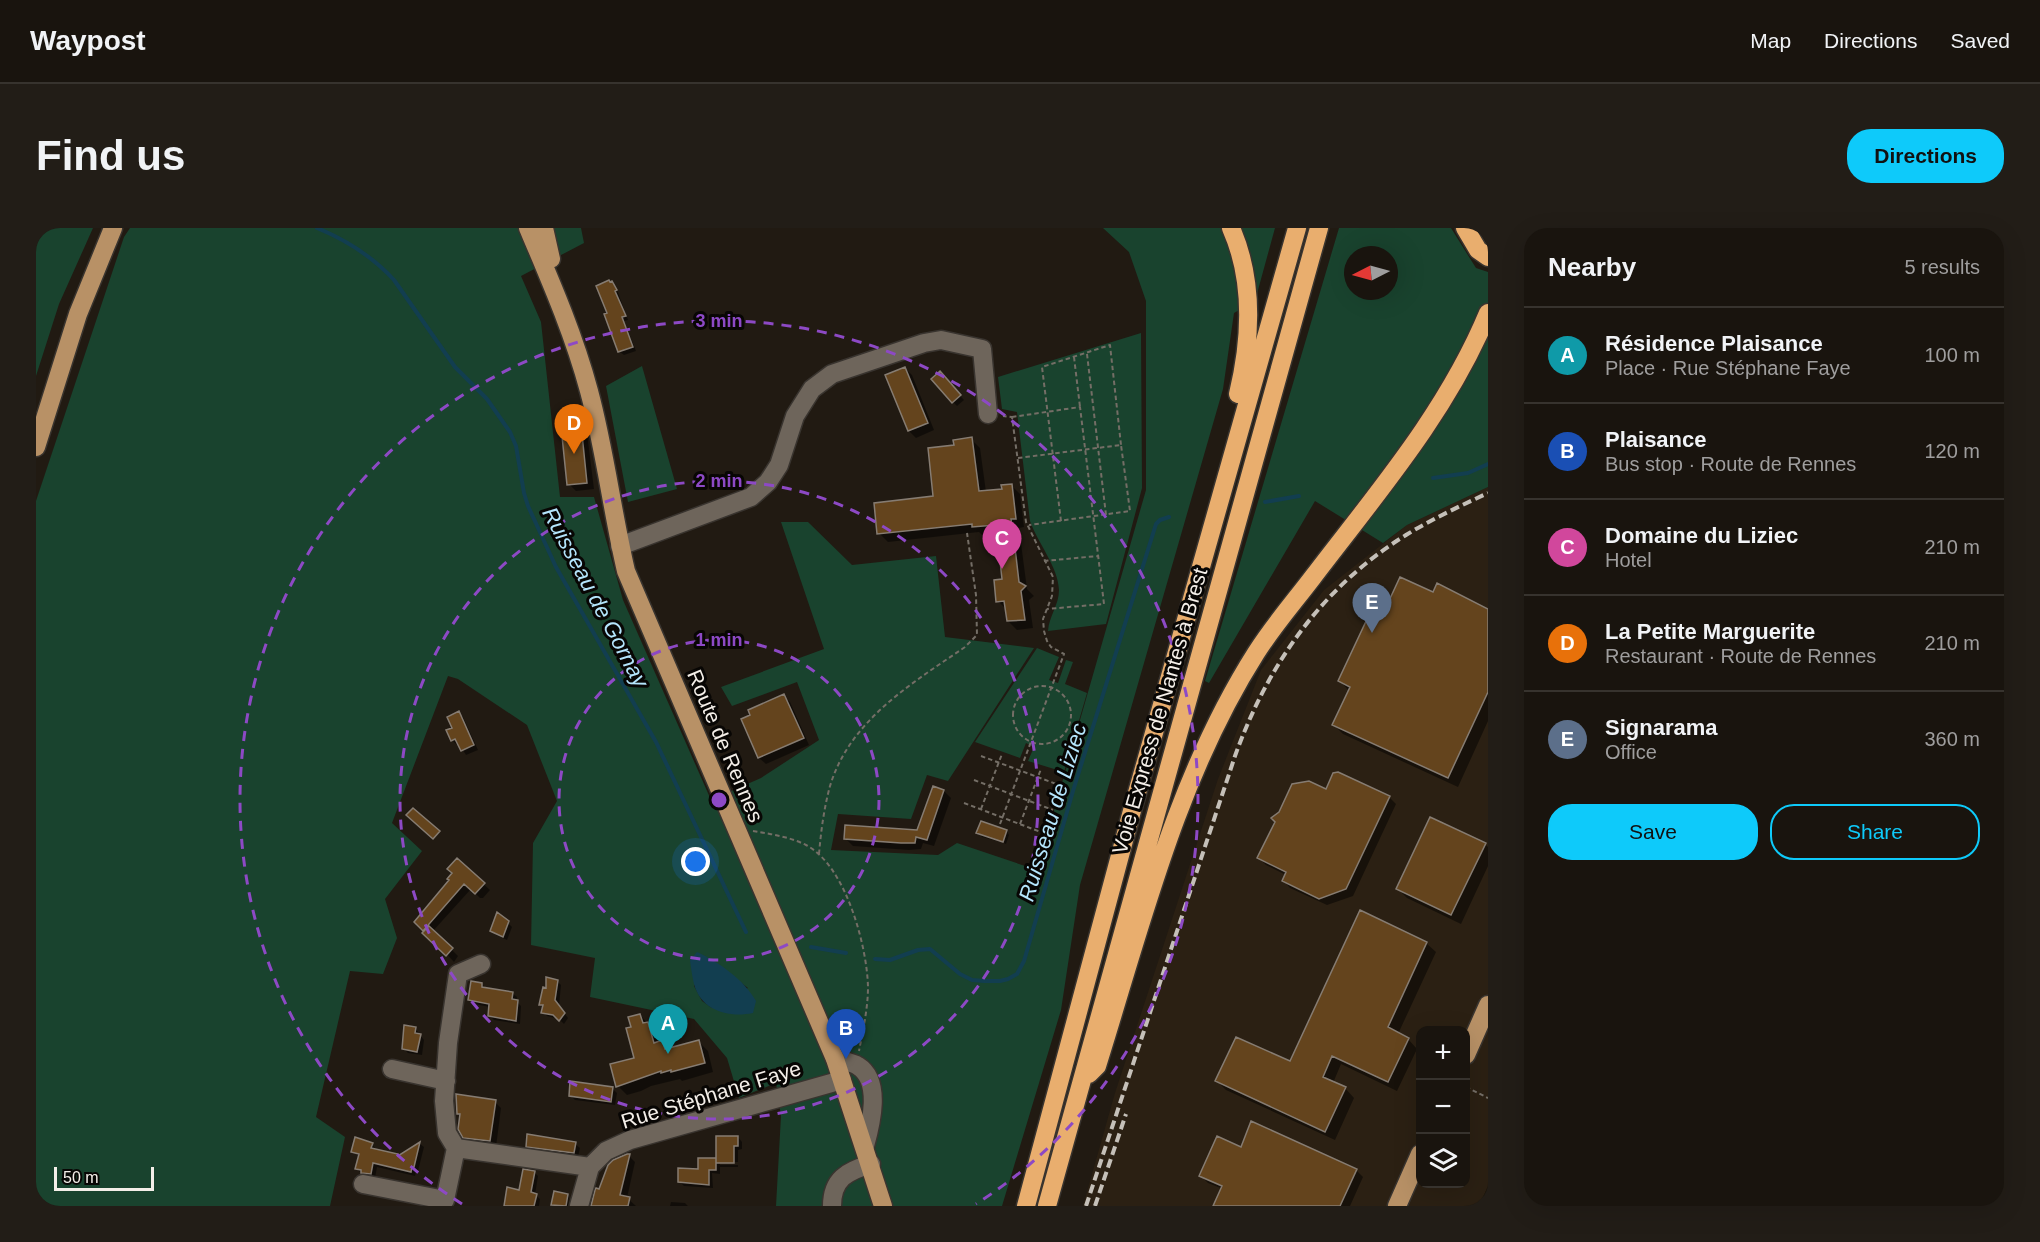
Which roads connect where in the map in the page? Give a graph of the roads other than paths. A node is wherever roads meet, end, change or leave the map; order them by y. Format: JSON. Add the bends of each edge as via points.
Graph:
{"nodes":[{"id":1,"x":112,"y":228,"type":"edge"},
{"id":2,"x":528,"y":228,"type":"edge"},
{"id":3,"x":544,"y":228,"type":"edge"},
{"id":4,"x":1231,"y":228,"type":"edge"},
{"id":5,"x":1297,"y":228,"type":"edge"},
{"id":6,"x":1319,"y":228,"type":"edge"},
{"id":7,"x":1465,"y":228,"type":"edge"},
{"id":8,"x":1488,"y":257,"type":"edge"},
{"id":9,"x":558,"y":299,"type":"junction"},
{"id":10,"x":1488,"y":313,"type":"edge"},
{"id":11,"x":988,"y":414,"type":"road end"},
{"id":12,"x":1235,"y":445,"type":"junction"},
{"id":13,"x":36,"y":447,"type":"edge"},
{"id":14,"x":620,"y":546,"type":"junction"},
{"id":15,"x":481,"y":964,"type":"dead end"},
{"id":16,"x":1488,"y":1005,"type":"edge"},
{"id":17,"x":1470,"y":1046,"type":"edge"},
{"id":18,"x":835,"y":1059,"type":"junction"},
{"id":19,"x":392,"y":1069,"type":"dead end"},
{"id":20,"x":842,"y":1080,"type":"junction"},
{"id":21,"x":446,"y":1081,"type":"junction"},
{"id":22,"x":1079,"y":1085,"type":"junction"},
{"id":23,"x":865,"y":1146,"type":"junction"},
{"id":24,"x":456,"y":1148,"type":"junction"},
{"id":25,"x":1416,"y":1163,"type":"edge"},
{"id":26,"x":871,"y":1164,"type":"junction"},
{"id":27,"x":590,"y":1167,"type":"junction"},
{"id":28,"x":363,"y":1184,"type":"dead end"},
{"id":29,"x":579,"y":1206,"type":"edge"},
{"id":30,"x":832,"y":1206,"type":"edge"},
{"id":31,"x":883,"y":1206,"type":"edge"},
{"id":32,"x":1026,"y":1206,"type":"edge"},
{"id":33,"x":1047,"y":1206,"type":"edge"},
{"id":34,"x":1397,"y":1206,"type":"edge"}],
"edges":[{"from":1,"to":13,"type":"main road","via":[[78,314]]},
{"from":2,"to":9,"type":"main road","name":"Route de Rennes"},
{"from":3,"to":9,"type":"main road"},
{"from":4,"to":12,"type":"highway","via":[[1242,266],[1249,318],[1247,349],[1231,423]]},
{"from":5,"to":12,"type":"highway","name":"Voie Express de Nantes à Brest"},
{"from":6,"to":22,"type":"highway","name":"Voie Express de Nantes à Brest"},
{"from":7,"to":8,"type":"highway","via":[[1478,250]]},
{"from":9,"to":14,"type":"main road","name":"Route de Rennes","via":[[596,417]]},
{"from":10,"to":22,"type":"highway","via":[[1440,408],[1258,650],[1221,714],[1186,791],[1165,850],[1097,1066]]},
{"from":11,"to":14,"type":"street","via":[[982,349],[940,340],[832,374],[812,389],[795,416],[779,465],[751,497]]},
{"from":12,"to":32,"type":"highway","name":"Voie Express de Nantes à Brest"},
{"from":14,"to":18,"type":"main road","name":"Route de Rennes","via":[[626,571]]},
{"from":15,"to":21,"type":"street","via":[[458,974],[447,1043]]},
{"from":16,"to":17,"type":"main road"},
{"from":18,"to":20,"type":"main road","name":"Route de Rennes"},
{"from":18,"to":23,"type":"street","via":[[856,1064],[866,1073],[873,1117]]},
{"from":19,"to":21,"type":"street"},
{"from":20,"to":23,"type":"main road","name":"Route de Rennes"},
{"from":20,"to":27,"type":"street","name":"Rue Stéphane Faye","via":[[630,1140],[606,1151]]},
{"from":21,"to":24,"type":"street","via":[[447,1133]]},
{"from":22,"to":33,"type":"highway","name":"Voie Express de Nantes à Brest"},
{"from":23,"to":26,"type":"main road","name":"Route de Rennes"},
{"from":24,"to":27,"type":"street"},
{"from":24,"to":28,"type":"street","via":[[445,1200]]},
{"from":25,"to":34,"type":"main road"},
{"from":26,"to":30,"type":"street","via":[[841,1177],[832,1194]]},
{"from":26,"to":31,"type":"main road","name":"Route de Rennes"},
{"from":27,"to":29,"type":"street"}]}
